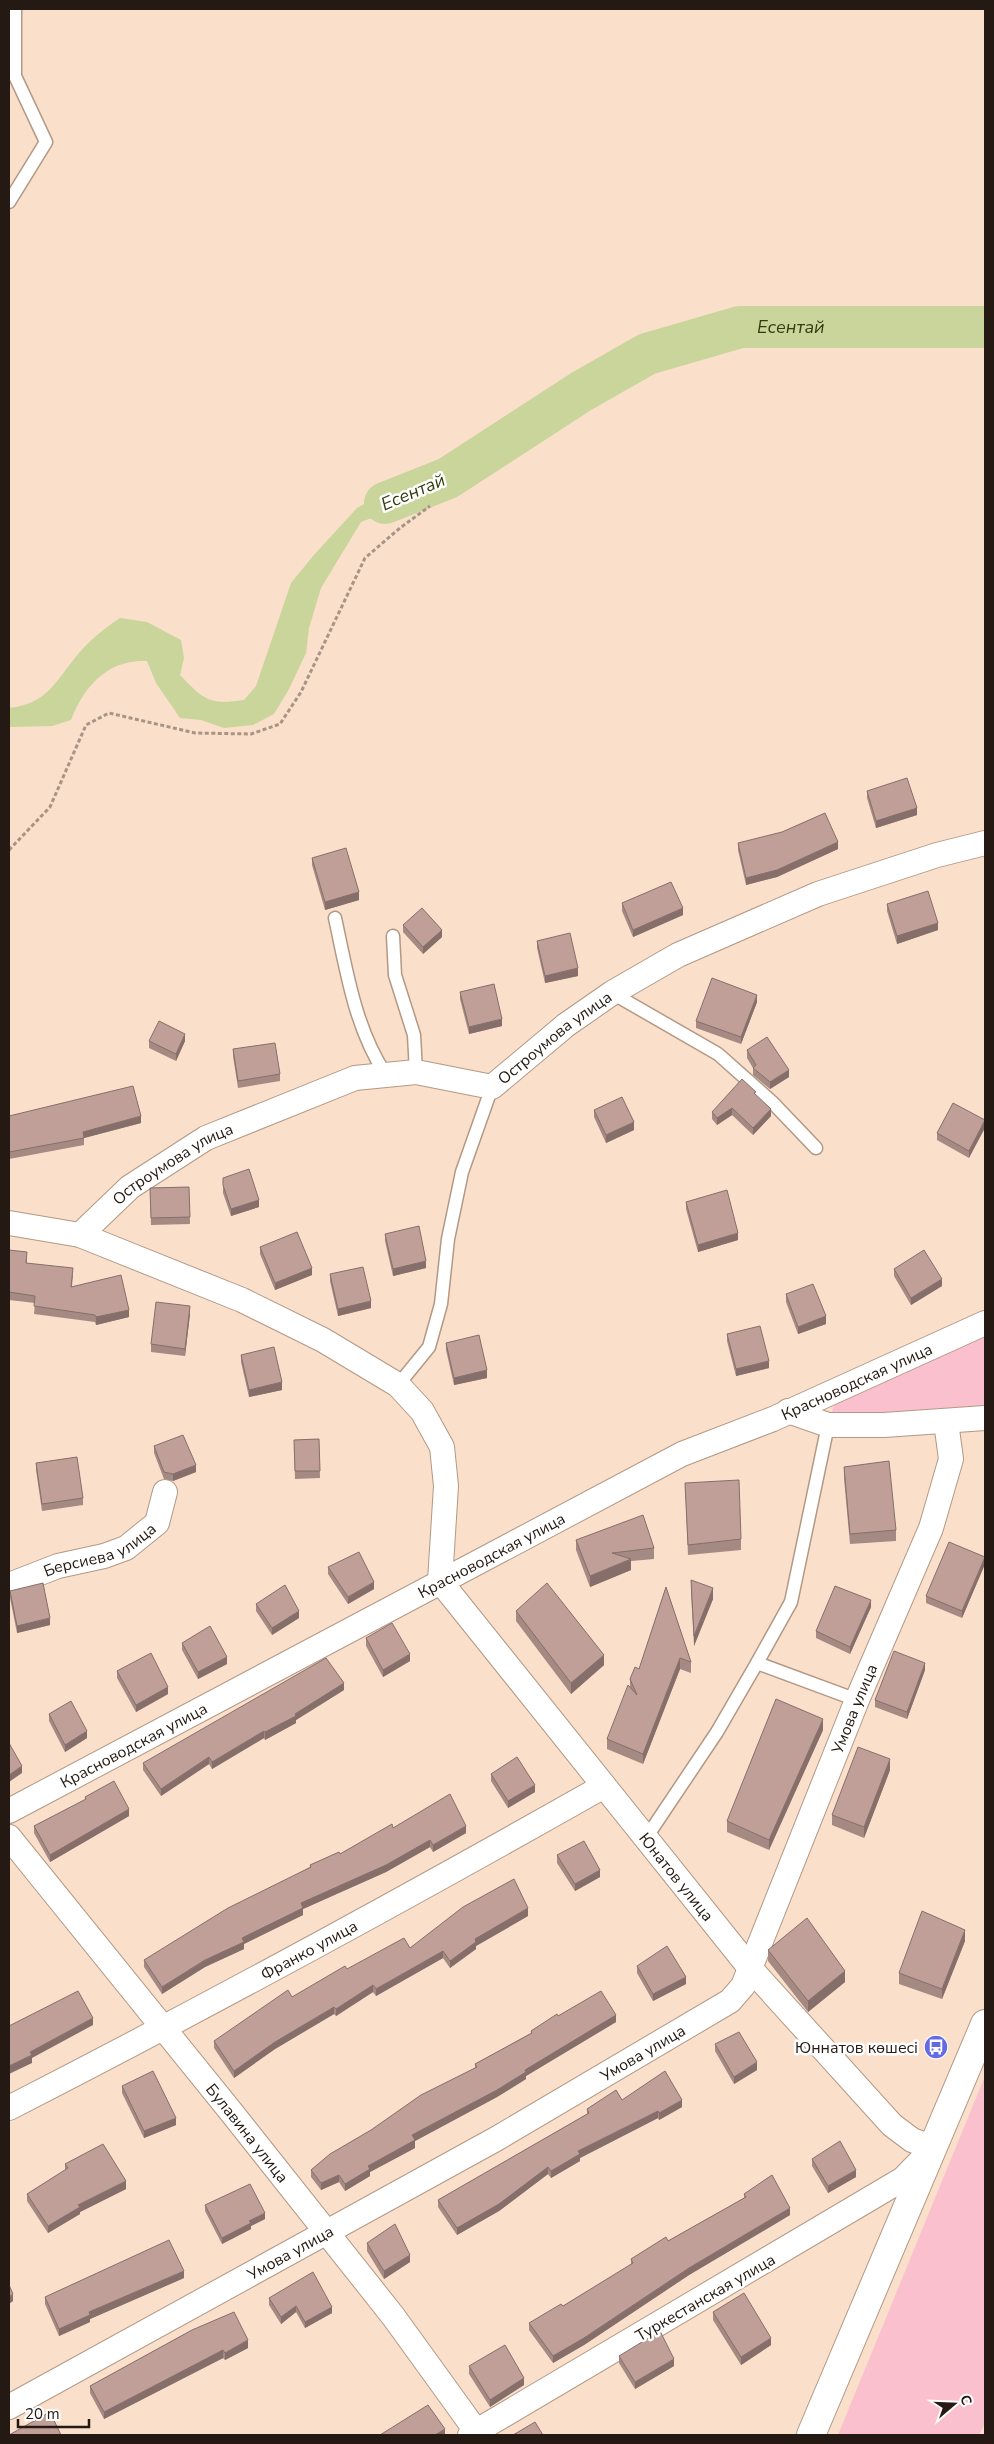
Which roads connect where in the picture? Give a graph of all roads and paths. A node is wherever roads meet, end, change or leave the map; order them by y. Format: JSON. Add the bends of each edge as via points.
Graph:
{"nodes":[{"id":1,"x":15,"y":9,"type":"edge"},
{"id":2,"x":12,"y":77,"type":"edge"},
{"id":3,"x":9,"y":202,"type":"edge"},
{"id":4,"x":430,"y":506,"type":"dead end"},
{"id":5,"x":985,"y":843,"type":"edge"},
{"id":6,"x":9,"y":850,"type":"edge"},
{"id":7,"x":335,"y":918,"type":"dead end"},
{"id":8,"x":393,"y":936,"type":"dead end"},
{"id":9,"x":612,"y":993,"type":"junction"},
{"id":10,"x":416,"y":1072,"type":"junction"},
{"id":11,"x":386,"y":1075,"type":"junction"},
{"id":12,"x":492,"y":1086,"type":"junction"},
{"id":13,"x":816,"y":1148,"type":"dead end"},
{"id":14,"x":9,"y":1223,"type":"edge"},
{"id":15,"x":80,"y":1234,"type":"junction"},
{"id":16,"x":985,"y":1324,"type":"edge"},
{"id":17,"x":398,"y":1384,"type":"junction"},
{"id":18,"x":788,"y":1411,"type":"junction"},
{"id":19,"x":985,"y":1418,"type":"edge"},
{"id":20,"x":946,"y":1422,"type":"junction"},
{"id":21,"x":828,"y":1425,"type":"junction"},
{"id":22,"x":165,"y":1492,"type":"dead end"},
{"id":23,"x":440,"y":1581,"type":"junction"},
{"id":24,"x":9,"y":1584,"type":"edge"},
{"id":25,"x":757,"y":1663,"type":"junction"},
{"id":26,"x":857,"y":1700,"type":"junction"},
{"id":27,"x":604,"y":1786,"type":"junction"},
{"id":28,"x":9,"y":1811,"type":"edge"},
{"id":29,"x":9,"y":1837,"type":"edge"},
{"id":30,"x":646,"y":1838,"type":"junction"},
{"id":31,"x":750,"y":1968,"type":"junction"},
{"id":32,"x":985,"y":2024,"type":"edge"},
{"id":33,"x":164,"y":2028,"type":"junction"},
{"id":34,"x":9,"y":2108,"type":"edge"},
{"id":35,"x":934,"y":2148,"type":"junction"},
{"id":36,"x":327,"y":2232,"type":"junction"},
{"id":37,"x":9,"y":2407,"type":"edge"},
{"id":38,"x":475,"y":2434,"type":"edge"},
{"id":39,"x":811,"y":2435,"type":"edge"}],
"edges":[{"from":1,"to":2,"type":"lane"},
{"from":2,"to":3,"type":"lane","via":[[46,142]]},
{"from":4,"to":6,"type":"path","via":[[365,558],[301,692],[280,724],[251,734],[195,733],[109,713],[86,725],[50,807]]},
{"from":5,"to":9,"type":"street","name":"Остроумова улица","via":[[937,855],[818,894],[678,955]]},
{"from":7,"to":11,"type":"lane","via":[[356,1013],[372,1055]]},
{"from":8,"to":10,"type":"lane","via":[[395,975],[414,1035]]},
{"from":9,"to":12,"type":"street","name":"Остроумова улица","via":[[566,1025]]},
{"from":9,"to":13,"type":"lane","via":[[718,1054],[772,1102]]},
{"from":10,"to":11,"type":"street","name":"Остроумова улица"},
{"from":10,"to":12,"type":"street","name":"Остроумова улица"},
{"from":11,"to":15,"type":"street","name":"Остроумова улица","via":[[355,1078],[206,1138],[130,1187]]},
{"from":12,"to":17,"type":"lane","via":[[462,1172],[448,1238],[441,1304],[429,1347]]},
{"from":14,"to":15,"type":"street"},
{"from":15,"to":17,"type":"street","via":[[242,1300],[323,1340]]},
{"from":16,"to":18,"type":"street","name":"Красноводская улица"},
{"from":17,"to":23,"type":"street","via":[[422,1411],[442,1447],[446,1486]]},
{"from":18,"to":21,"type":"street"},
{"from":18,"to":23,"type":"street","name":"Красноводская улица","via":[[682,1454]]},
{"from":19,"to":20,"type":"street"},
{"from":20,"to":21,"type":"street"},
{"from":20,"to":26,"type":"street","name":"Умова улица","via":[[951,1459],[931,1528]]},
{"from":21,"to":25,"type":"lane","via":[[791,1602]]},
{"from":22,"to":24,"type":"street","name":"Берсиева улица","via":[[157,1523],[126,1548],[58,1566]]},
{"from":23,"to":27,"type":"street","name":"Юнатов улица"},
{"from":23,"to":28,"type":"street","name":"Красноводская улица"},
{"from":25,"to":26,"type":"lane"},
{"from":25,"to":30,"type":"lane","via":[[717,1732]]},
{"from":26,"to":31,"type":"street","name":"Умова улица"},
{"from":27,"to":30,"type":"street","name":"Юнатов улица"},
{"from":27,"to":33,"type":"street","name":"Франко улица","via":[[412,1895]]},
{"from":29,"to":33,"type":"street","name":"Булавина улица"},
{"from":30,"to":31,"type":"street","name":"Юнатов улица"},
{"from":31,"to":35,"type":"street","name":"Юнатов улица","via":[[892,2125],[912,2140]]},
{"from":31,"to":36,"type":"street","name":"Умова улица","via":[[743,1986],[730,2001],[496,2139]]},
{"from":32,"to":35,"type":"street"},
{"from":33,"to":34,"type":"street","name":"Франко улица"},
{"from":33,"to":36,"type":"street","name":"Булавина улица"},
{"from":35,"to":38,"type":"street","name":"Туркестанская улица","via":[[903,2179]]},
{"from":35,"to":39,"type":"street"},
{"from":36,"to":37,"type":"street","name":"Умова улица"},
{"from":36,"to":38,"type":"street","name":"Булавина улица","via":[[394,2316]]}]}
